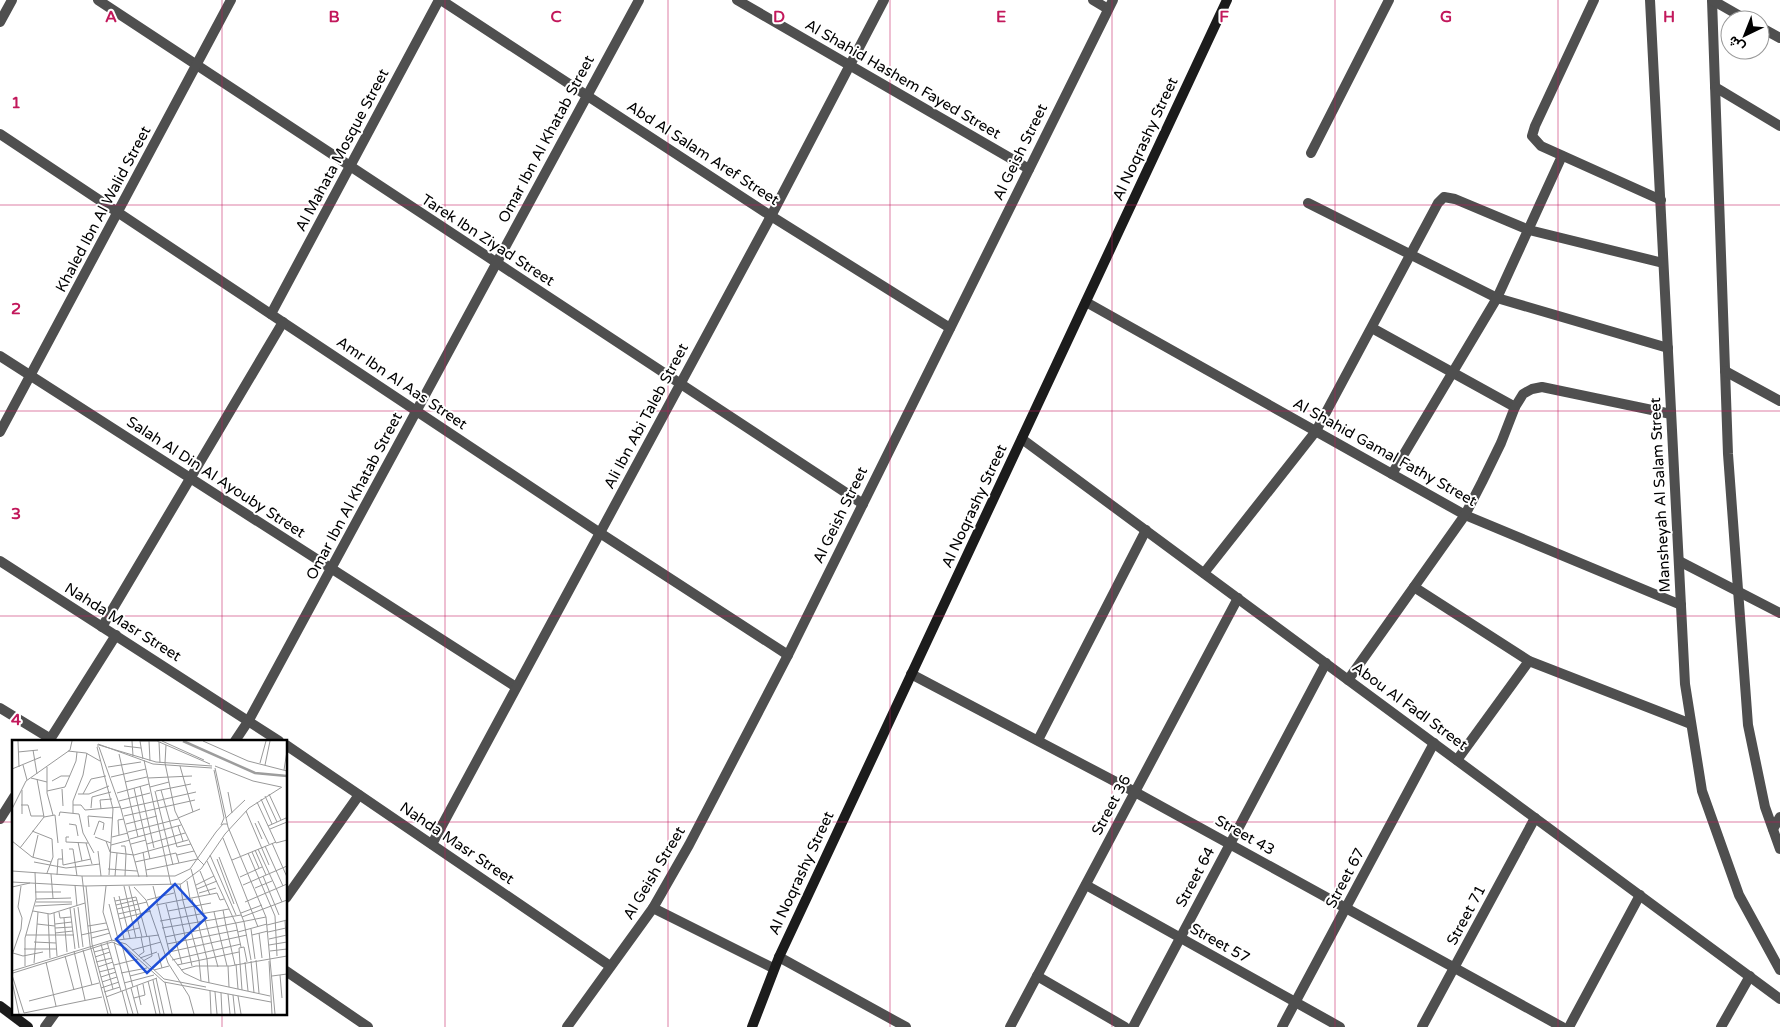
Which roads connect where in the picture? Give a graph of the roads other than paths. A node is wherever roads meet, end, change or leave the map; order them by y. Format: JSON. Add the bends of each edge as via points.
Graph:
{"nodes":[{"id":1,"x":12,"y":0,"type":"edge"},
{"id":2,"x":98,"y":0,"type":"edge"},
{"id":3,"x":232,"y":0,"type":"edge"},
{"id":4,"x":440,"y":0,"type":"edge"},
{"id":5,"x":639,"y":0,"type":"edge"},
{"id":6,"x":737,"y":0,"type":"edge"},
{"id":7,"x":884,"y":0,"type":"edge"},
{"id":8,"x":1093,"y":0,"type":"edge"},
{"id":9,"x":1227,"y":0,"type":"edge"},
{"id":10,"x":1389,"y":0,"type":"edge"},
{"id":11,"x":1594,"y":0,"type":"edge"},
{"id":12,"x":1650,"y":0,"type":"edge"},
{"id":13,"x":1712,"y":0,"type":"edge"},
{"id":14,"x":1110,"y":4,"type":"edge"},
{"id":15,"x":1730,"y":10,"type":"edge"},
{"id":16,"x":0,"y":22,"type":"edge"},
{"id":17,"x":197,"y":65,"type":"junction"},
{"id":18,"x":850,"y":66,"type":"junction"},
{"id":19,"x":1715,"y":87,"type":"junction"},
{"id":20,"x":587,"y":94,"type":"junction"},
{"id":21,"x":1780,"y":126,"type":"edge"},
{"id":22,"x":0,"y":134,"type":"edge"},
{"id":23,"x":1311,"y":152,"type":"dead end"},
{"id":24,"x":1562,"y":156,"type":"junction"},
{"id":25,"x":350,"y":166,"type":"junction"},
{"id":26,"x":1029,"y":169,"type":"junction"},
{"id":27,"x":1661,"y":200,"type":"junction"},
{"id":28,"x":1308,"y":203,"type":"dead end"},
{"id":29,"x":118,"y":212,"type":"junction"},
{"id":30,"x":771,"y":216,"type":"junction"},
{"id":31,"x":1529,"y":230,"type":"junction"},
{"id":32,"x":1411,"y":255,"type":"junction"},
{"id":33,"x":496,"y":263,"type":"junction"},
{"id":34,"x":1663,"y":264,"type":"junction"},
{"id":35,"x":1497,"y":298,"type":"junction"},
{"id":36,"x":1086,"y":302,"type":"junction"},
{"id":37,"x":271,"y":314,"type":"junction"},
{"id":38,"x":283,"y":322,"type":"junction"},
{"id":39,"x":950,"y":328,"type":"junction"},
{"id":40,"x":1372,"y":328,"type":"junction"},
{"id":41,"x":1668,"y":348,"type":"junction"},
{"id":42,"x":0,"y":356,"type":"edge"},
{"id":43,"x":1724,"y":370,"type":"junction"},
{"id":44,"x":1453,"y":372,"type":"junction"},
{"id":45,"x":30,"y":375,"type":"junction"},
{"id":46,"x":680,"y":384,"type":"junction"},
{"id":47,"x":1780,"y":401,"type":"edge"},
{"id":48,"x":1515,"y":407,"type":"junction"},
{"id":49,"x":417,"y":411,"type":"junction"},
{"id":50,"x":1671,"y":414,"type":"junction"},
{"id":51,"x":1316,"y":431,"type":"junction"},
{"id":52,"x":0,"y":432,"type":"edge"},
{"id":53,"x":1022,"y":438,"type":"junction"},
{"id":54,"x":1392,"y":474,"type":"junction"},
{"id":55,"x":190,"y":478,"type":"junction"},
{"id":56,"x":863,"y":504,"type":"junction"},
{"id":57,"x":1465,"y":515,"type":"junction"},
{"id":58,"x":1146,"y":530,"type":"junction"},
{"id":59,"x":600,"y":532,"type":"junction"},
{"id":60,"x":0,"y":561,"type":"edge"},
{"id":61,"x":1679,"y":561,"type":"junction"},
{"id":62,"x":331,"y":568,"type":"junction"},
{"id":63,"x":1204,"y":573,"type":"junction"},
{"id":64,"x":1414,"y":587,"type":"junction"},
{"id":65,"x":1738,"y":592,"type":"junction"},
{"id":66,"x":1238,"y":598,"type":"junction"},
{"id":67,"x":1681,"y":606,"type":"junction"},
{"id":68,"x":1780,"y":613,"type":"edge"},
{"id":69,"x":102,"y":627,"type":"junction"},
{"id":70,"x":116,"y":635,"type":"junction"},
{"id":71,"x":788,"y":655,"type":"junction"},
{"id":72,"x":1529,"y":661,"type":"junction"},
{"id":73,"x":1326,"y":663,"type":"junction"},
{"id":74,"x":911,"y":674,"type":"junction"},
{"id":75,"x":1348,"y":680,"type":"junction"},
{"id":76,"x":516,"y":687,"type":"junction"},
{"id":77,"x":0,"y":708,"type":"edge"},
{"id":78,"x":249,"y":720,"type":"junction"},
{"id":79,"x":1692,"y":724,"type":"junction"},
{"id":80,"x":50,"y":740,"type":"edge"},
{"id":81,"x":236,"y":740,"type":"edge"},
{"id":82,"x":278,"y":740,"type":"edge"},
{"id":83,"x":1038,"y":740,"type":"junction"},
{"id":84,"x":1434,"y":743,"type":"junction"},
{"id":85,"x":288,"y":746,"type":"edge"},
{"id":86,"x":1457,"y":760,"type":"junction"},
{"id":87,"x":1135,"y":792,"type":"junction"},
{"id":88,"x":359,"y":795,"type":"junction"},
{"id":89,"x":12,"y":800,"type":"edge"},
{"id":90,"x":1780,"y":817,"type":"edge"},
{"id":91,"x":1535,"y":818,"type":"junction"},
{"id":92,"x":0,"y":819,"type":"edge"},
{"id":93,"x":1773,"y":830,"type":"junction"},
{"id":94,"x":432,"y":844,"type":"junction"},
{"id":95,"x":1230,"y":844,"type":"junction"},
{"id":96,"x":1780,"y":848,"type":"edge"},
{"id":97,"x":1086,"y":885,"type":"junction"},
{"id":98,"x":288,"y":895,"type":"edge"},
{"id":99,"x":1640,"y":895,"type":"junction"},
{"id":100,"x":653,"y":908,"type":"junction"},
{"id":101,"x":1346,"y":908,"type":"junction"},
{"id":102,"x":1180,"y":938,"type":"junction"},
{"id":103,"x":779,"y":957,"type":"junction"},
{"id":104,"x":610,"y":966,"type":"junction"},
{"id":105,"x":773,"y":968,"type":"junction"},
{"id":106,"x":1454,"y":968,"type":"junction"},
{"id":107,"x":1780,"y":970,"type":"edge"},
{"id":108,"x":288,"y":972,"type":"edge"},
{"id":109,"x":1037,"y":976,"type":"junction"},
{"id":110,"x":1750,"y":976,"type":"junction"},
{"id":111,"x":1780,"y":999,"type":"edge"},
{"id":112,"x":1295,"y":1002,"type":"junction"},
{"id":113,"x":0,"y":1006,"type":"edge"},
{"id":114,"x":54,"y":1014,"type":"edge"},
{"id":115,"x":28,"y":1027,"type":"edge"},
{"id":116,"x":46,"y":1027,"type":"edge"},
{"id":117,"x":368,"y":1027,"type":"edge"},
{"id":118,"x":566,"y":1027,"type":"edge"},
{"id":119,"x":752,"y":1027,"type":"edge"},
{"id":120,"x":906,"y":1027,"type":"edge"},
{"id":121,"x":1010,"y":1027,"type":"edge"},
{"id":122,"x":1125,"y":1027,"type":"edge"},
{"id":123,"x":1132,"y":1027,"type":"edge"},
{"id":124,"x":1282,"y":1027,"type":"edge"},
{"id":125,"x":1340,"y":1027,"type":"edge"},
{"id":126,"x":1422,"y":1027,"type":"edge"},
{"id":127,"x":1562,"y":1027,"type":"edge"},
{"id":128,"x":1568,"y":1027,"type":"edge"},
{"id":129,"x":1721,"y":1027,"type":"edge"}],
"edges":[{"from":1,"to":16,"type":"street"},
{"from":2,"to":17,"type":"street","name":"Tarek Ibn Ziyad Street"},
{"from":3,"to":17,"type":"street","name":"Khaled Ibn Al Walid Street"},
{"from":4,"to":20,"type":"street","name":"Abd Al Salam Aref Street"},
{"from":4,"to":25,"type":"street","name":"Al Mahata Mosque Street"},
{"from":5,"to":20,"type":"street","name":"Omar Ibn Al Khatab Street"},
{"from":6,"to":18,"type":"street","name":"Al Shahid Hashem Fayed Street"},
{"from":7,"to":18,"type":"street","name":"Ali Ibn Abi Taleb Street"},
{"from":8,"to":14,"type":"street"},
{"from":9,"to":36,"type":"street","name":"Al Noqrashy Street"},
{"from":10,"to":23,"type":"street"},
{"from":11,"to":24,"type":"street","via":[[1532,136],[1541,146]]},
{"from":12,"to":27,"type":"street","name":"Mansheyah Al Salam Street"},
{"from":13,"to":15,"type":"street"},
{"from":13,"to":19,"type":"street"},
{"from":14,"to":26,"type":"street","name":"Al Geish Street"},
{"from":17,"to":25,"type":"street","name":"Tarek Ibn Ziyad Street"},
{"from":17,"to":29,"type":"street","name":"Khaled Ibn Al Walid Street"},
{"from":18,"to":26,"type":"street","name":"Al Shahid Hashem Fayed Street"},
{"from":18,"to":30,"type":"street","name":"Ali Ibn Abi Taleb Street"},
{"from":19,"to":21,"type":"street"},
{"from":19,"to":43,"type":"street"},
{"from":20,"to":30,"type":"street","name":"Abd Al Salam Aref Street"},
{"from":20,"to":33,"type":"street","name":"Omar Ibn Al Khatab Street"},
{"from":22,"to":29,"type":"street","name":"Amr Ibn Al Aas Street"},
{"from":24,"to":27,"type":"street"},
{"from":24,"to":31,"type":"street"},
{"from":25,"to":33,"type":"street","name":"Tarek Ibn Ziyad Street"},
{"from":25,"to":37,"type":"street","name":"Al Mahata Mosque Street"},
{"from":26,"to":39,"type":"street","name":"Al Geish Street"},
{"from":27,"to":34,"type":"street","name":"Mansheyah Al Salam Street"},
{"from":28,"to":32,"type":"street"},
{"from":29,"to":37,"type":"street","name":"Amr Ibn Al Aas Street"},
{"from":29,"to":45,"type":"street","name":"Khaled Ibn Al Walid Street"},
{"from":30,"to":39,"type":"street","name":"Abd Al Salam Aref Street"},
{"from":30,"to":46,"type":"street","name":"Ali Ibn Abi Taleb Street"},
{"from":31,"to":32,"type":"street","via":[[1444,197]]},
{"from":31,"to":34,"type":"street"},
{"from":31,"to":35,"type":"street"},
{"from":32,"to":35,"type":"street"},
{"from":32,"to":40,"type":"street"},
{"from":33,"to":46,"type":"street","name":"Tarek Ibn Ziyad Street"},
{"from":33,"to":49,"type":"street","name":"Omar Ibn Al Khatab Street"},
{"from":34,"to":41,"type":"street","name":"Mansheyah Al Salam Street"},
{"from":35,"to":41,"type":"street"},
{"from":35,"to":44,"type":"street"},
{"from":36,"to":51,"type":"street","name":"Al Shahid Gamal Fathy Street"},
{"from":36,"to":53,"type":"street","name":"Al Noqrashy Street"},
{"from":37,"to":38,"type":"street","name":"Amr Ibn Al Aas Street"},
{"from":38,"to":49,"type":"street","name":"Amr Ibn Al Aas Street"},
{"from":38,"to":55,"type":"street"},
{"from":39,"to":56,"type":"street","name":"Al Geish Street"},
{"from":40,"to":44,"type":"street"},
{"from":40,"to":51,"type":"street"},
{"from":41,"to":50,"type":"street","name":"Mansheyah Al Salam Street"},
{"from":42,"to":45,"type":"street","name":"Salah Al Din Al Ayouby Street"},
{"from":43,"to":47,"type":"street"},
{"from":43,"to":65,"type":"street"},
{"from":44,"to":48,"type":"street"},
{"from":44,"to":54,"type":"street"},
{"from":45,"to":52,"type":"street","name":"Khaled Ibn Al Walid Street"},
{"from":45,"to":55,"type":"street","name":"Salah Al Din Al Ayouby Street"},
{"from":46,"to":56,"type":"street","name":"Tarek Ibn Ziyad Street"},
{"from":46,"to":59,"type":"street","name":"Ali Ibn Abi Taleb Street"},
{"from":48,"to":50,"type":"street","via":[[1523,394],[1542,388]]},
{"from":48,"to":57,"type":"street"},
{"from":49,"to":59,"type":"street","name":"Amr Ibn Al Aas Street"},
{"from":49,"to":62,"type":"street","name":"Omar Ibn Al Khatab Street"},
{"from":50,"to":61,"type":"street","name":"Mansheyah Al Salam Street"},
{"from":51,"to":54,"type":"street","name":"Al Shahid Gamal Fathy Street"},
{"from":51,"to":63,"type":"street"},
{"from":53,"to":58,"type":"street","name":"Abou Al Fadl Street"},
{"from":53,"to":74,"type":"street","name":"Al Noqrashy Street"},
{"from":54,"to":57,"type":"street","name":"Al Shahid Gamal Fathy Street"},
{"from":55,"to":62,"type":"street","name":"Salah Al Din Al Ayouby Street"},
{"from":55,"to":69,"type":"street"},
{"from":56,"to":71,"type":"street","name":"Al Geish Street"},
{"from":57,"to":64,"type":"street"},
{"from":57,"to":67,"type":"street","name":"Al Shahid Gamal Fathy Street"},
{"from":58,"to":63,"type":"street","name":"Abou Al Fadl Street"},
{"from":58,"to":83,"type":"street"},
{"from":59,"to":71,"type":"street","name":"Amr Ibn Al Aas Street"},
{"from":59,"to":76,"type":"street","name":"Ali Ibn Abi Taleb Street"},
{"from":60,"to":69,"type":"street","name":"Nahda Masr Street"},
{"from":61,"to":65,"type":"street"},
{"from":61,"to":67,"type":"street","name":"Mansheyah Al Salam Street"},
{"from":62,"to":76,"type":"street","name":"Salah Al Din Al Ayouby Street"},
{"from":62,"to":78,"type":"street","name":"Omar Ibn Al Khatab Street"},
{"from":63,"to":66,"type":"street","name":"Abou Al Fadl Street"},
{"from":64,"to":72,"type":"street"},
{"from":64,"to":75,"type":"street"},
{"from":65,"to":68,"type":"street"},
{"from":65,"to":93,"type":"street","via":[[1748,725]]},
{"from":66,"to":73,"type":"street","name":"Abou Al Fadl Street"},
{"from":66,"to":87,"type":"street","name":"Street 36"},
{"from":67,"to":79,"type":"street","name":"Mansheyah Al Salam Street","via":[[1685,684]]},
{"from":69,"to":70,"type":"street","name":"Nahda Masr Street"},
{"from":70,"to":78,"type":"street","name":"Nahda Masr Street"},
{"from":70,"to":80,"type":"street"},
{"from":71,"to":100,"type":"street","name":"Al Geish Street"},
{"from":72,"to":79,"type":"street"},
{"from":72,"to":86,"type":"street"},
{"from":73,"to":75,"type":"street","name":"Abou Al Fadl Street"},
{"from":73,"to":95,"type":"street","name":"Street 64"},
{"from":74,"to":83,"type":"street","name":"Street 43"},
{"from":74,"to":103,"type":"street","name":"Al Noqrashy Street"},
{"from":75,"to":84,"type":"street","name":"Abou Al Fadl Street"},
{"from":76,"to":94,"type":"street","name":"Ali Ibn Abi Taleb Street"},
{"from":77,"to":80,"type":"street"},
{"from":78,"to":81,"type":"street","name":"Omar Ibn Al Khatab Street"},
{"from":78,"to":82,"type":"street","name":"Nahda Masr Street"},
{"from":79,"to":107,"type":"street","name":"Mansheyah Al Salam Street","via":[[1702,792],[1739,895]]},
{"from":83,"to":87,"type":"street","name":"Street 43"},
{"from":84,"to":86,"type":"street","name":"Abou Al Fadl Street"},
{"from":84,"to":101,"type":"street","name":"Street 67"},
{"from":85,"to":88,"type":"street","name":"Nahda Masr Street"},
{"from":86,"to":91,"type":"street","name":"Abou Al Fadl Street"},
{"from":87,"to":95,"type":"street","name":"Street 43"},
{"from":87,"to":97,"type":"street","name":"Street 36"},
{"from":88,"to":94,"type":"street","name":"Nahda Masr Street"},
{"from":88,"to":98,"type":"street"},
{"from":89,"to":92,"type":"street"},
{"from":90,"to":93,"type":"street"},
{"from":91,"to":99,"type":"street","name":"Abou Al Fadl Street"},
{"from":91,"to":106,"type":"street","name":"Street 71"},
{"from":93,"to":96,"type":"street"},
{"from":94,"to":104,"type":"street","name":"Nahda Masr Street"},
{"from":95,"to":101,"type":"street","name":"Street 43"},
{"from":95,"to":102,"type":"street","name":"Street 64"},
{"from":97,"to":102,"type":"street","name":"Street 57"},
{"from":97,"to":109,"type":"street","name":"Street 36"},
{"from":99,"to":110,"type":"street","name":"Abou Al Fadl Street"},
{"from":99,"to":128,"type":"street"},
{"from":100,"to":104,"type":"street","name":"Al Geish Street"},
{"from":100,"to":105,"type":"street"},
{"from":101,"to":106,"type":"street","name":"Street 43"},
{"from":101,"to":112,"type":"street","name":"Street 67"},
{"from":102,"to":112,"type":"street","name":"Street 57"},
{"from":102,"to":123,"type":"street","name":"Street 64"},
{"from":103,"to":105,"type":"street","name":"Al Noqrashy Street"},
{"from":103,"to":120,"type":"street"},
{"from":104,"to":118,"type":"street","name":"Al Geish Street"},
{"from":105,"to":119,"type":"street","name":"Al Noqrashy Street"},
{"from":106,"to":126,"type":"street","name":"Street 71"},
{"from":106,"to":127,"type":"street","name":"Street 43"},
{"from":108,"to":117,"type":"street"},
{"from":109,"to":121,"type":"street","name":"Street 36"},
{"from":109,"to":122,"type":"street"},
{"from":110,"to":111,"type":"street","name":"Abou Al Fadl Street"},
{"from":110,"to":129,"type":"street"},
{"from":112,"to":124,"type":"street","name":"Street 67"},
{"from":112,"to":125,"type":"street","name":"Street 57"},
{"from":113,"to":115,"type":"street"},
{"from":114,"to":116,"type":"street"}]}
